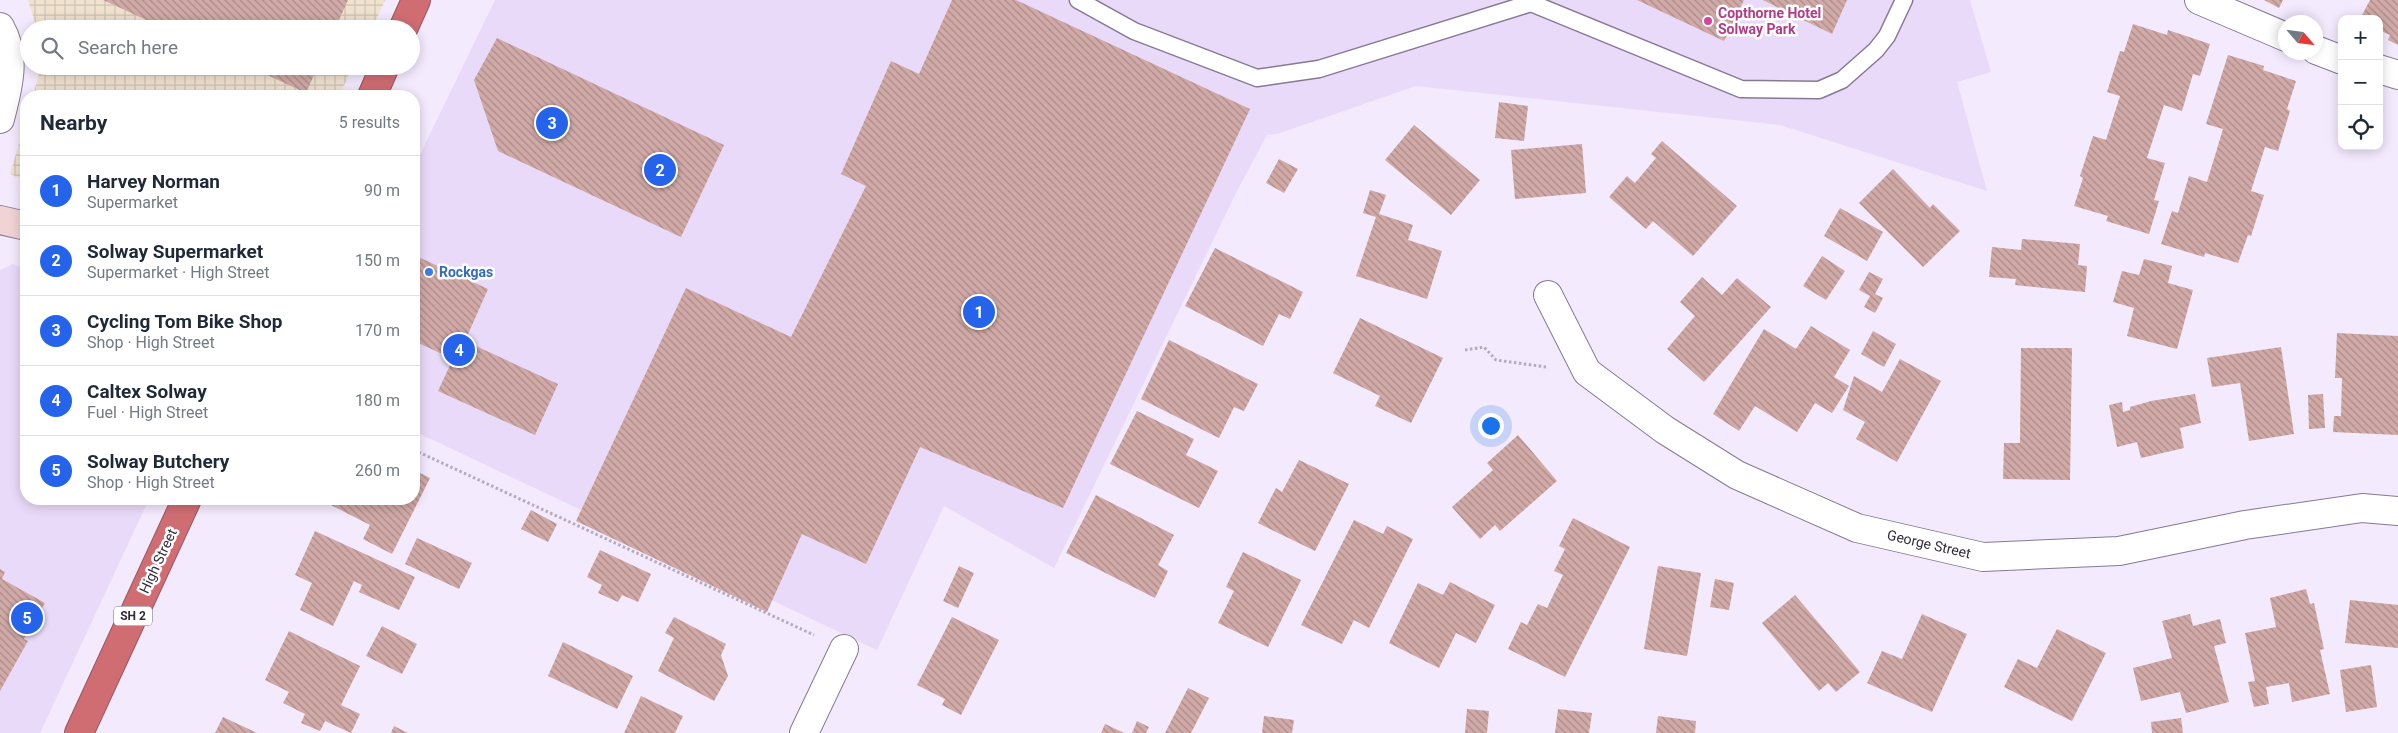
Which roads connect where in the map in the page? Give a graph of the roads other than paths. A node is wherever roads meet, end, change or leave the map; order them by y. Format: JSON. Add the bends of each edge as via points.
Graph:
{"nodes":[{"id":1,"x":416,"y":0,"type":"edge"},
{"id":2,"x":1078,"y":0,"type":"edge"},
{"id":3,"x":1904,"y":0,"type":"edge"},
{"id":4,"x":2199,"y":0,"type":"edge"},
{"id":5,"x":407,"y":20,"type":"edge"},
{"id":6,"x":0,"y":27,"type":"edge"},
{"id":7,"x":2278,"y":34,"type":"edge"},
{"id":8,"x":2323,"y":53,"type":"edge"},
{"id":9,"x":2338,"y":58,"type":"edge"},
{"id":10,"x":2383,"y":70,"type":"edge"},
{"id":11,"x":381,"y":75,"type":"edge"},
{"id":12,"x":2398,"y":75,"type":"edge"},
{"id":13,"x":375,"y":90,"type":"edge"},
{"id":14,"x":0,"y":118,"type":"edge"},
{"id":15,"x":0,"y":220,"type":"edge"},
{"id":16,"x":20,"y":225,"type":"edge"},
{"id":17,"x":1548,"y":295,"type":"dead end"},
{"id":18,"x":184,"y":505,"type":"edge"},
{"id":19,"x":2398,"y":511,"type":"edge"},
{"id":20,"x":844,"y":649,"type":"road end"},
{"id":21,"x":79,"y":733,"type":"edge"},
{"id":22,"x":804,"y":733,"type":"edge"}],
"edges":[{"from":1,"to":5,"type":"highway"},
{"from":2,"to":3,"type":"lane","via":[[1134,31],[1257,78],[1319,69],[1531,3],[1741,89],[1819,90],[1842,80],[1876,50],[1887,36]]},
{"from":4,"to":7,"type":"street"},
{"from":6,"to":14,"type":"street","via":[[11,57]]},
{"from":8,"to":9,"type":"street"},
{"from":10,"to":12,"type":"street"},
{"from":11,"to":13,"type":"highway"},
{"from":15,"to":16,"type":"street"},
{"from":17,"to":19,"type":"street","name":"George Street","via":[[1587,372],[1665,430],[1737,475],[1857,528],[1983,556],[2118,551],[2245,525],[2333,512],[2362,508]]},
{"from":18,"to":21,"type":"highway","name":"High Street","number":"SH 2"},
{"from":20,"to":22,"type":"street"}]}
